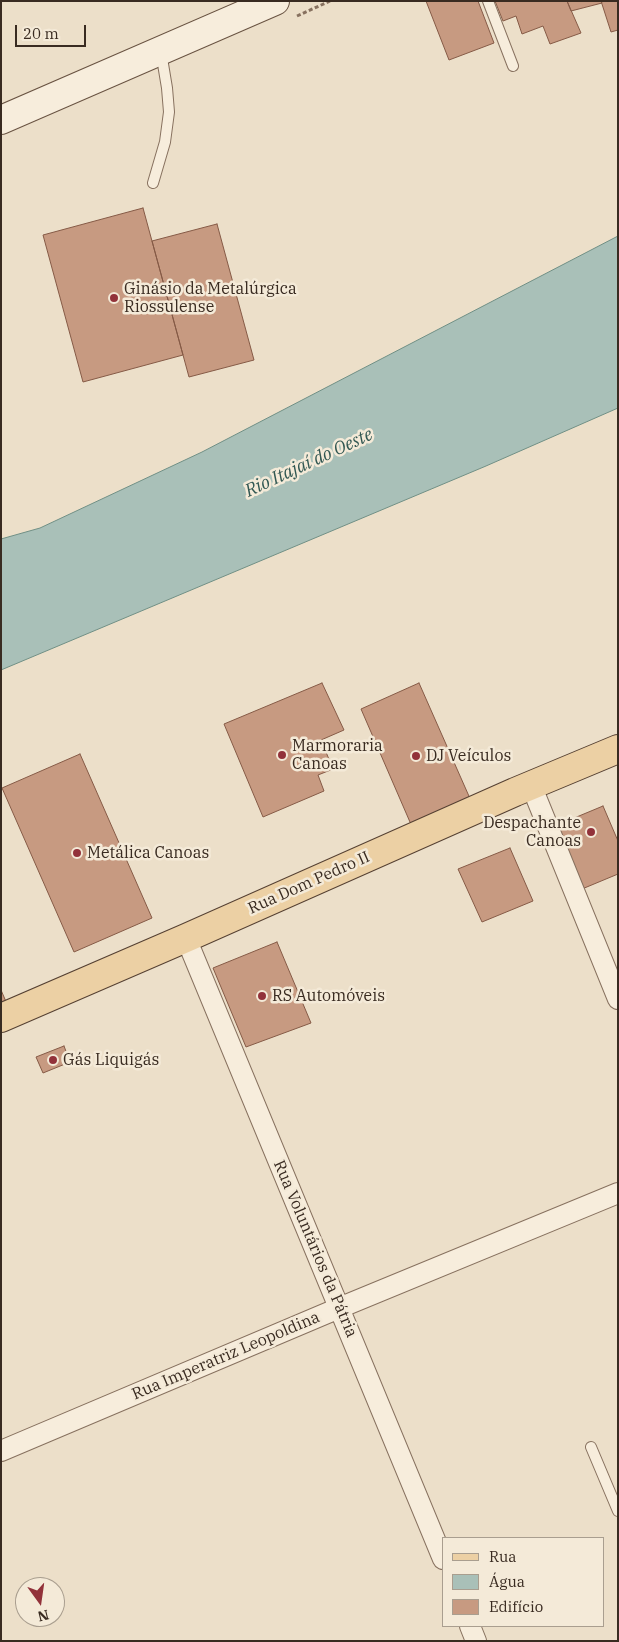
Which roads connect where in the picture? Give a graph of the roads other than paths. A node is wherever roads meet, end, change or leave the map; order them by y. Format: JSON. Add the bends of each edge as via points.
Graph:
{"nodes":[{"id":1,"x":275,"y":1,"type":"edge"},
{"id":2,"x":488,"y":1,"type":"edge"},
{"id":3,"x":160,"y":51,"type":"junction"},
{"id":4,"x":513,"y":66,"type":"dead end"},
{"id":5,"x":1,"y":120,"type":"edge"},
{"id":6,"x":153,"y":183,"type":"dead end"},
{"id":7,"x":618,"y":749,"type":"edge"},
{"id":8,"x":532,"y":785,"type":"junction"},
{"id":9,"x":186,"y":938,"type":"junction"},
{"id":10,"x":618,"y":999,"type":"edge"},
{"id":11,"x":1,"y":1018,"type":"edge"},
{"id":12,"x":618,"y":1193,"type":"edge"},
{"id":13,"x":339,"y":1308,"type":"junction"},
{"id":14,"x":591,"y":1448,"type":"dead end"},
{"id":15,"x":1,"y":1452,"type":"edge"},
{"id":16,"x":618,"y":1511,"type":"edge"},
{"id":17,"x":442,"y":1557,"type":"edge"},
{"id":18,"x":470,"y":1627,"type":"edge"},
{"id":19,"x":476,"y":1641,"type":"edge"}],
"edges":[{"from":1,"to":3,"type":"main road"},
{"from":2,"to":4,"type":"lane"},
{"from":3,"to":5,"type":"main road"},
{"from":3,"to":6,"type":"lane","via":[[169,112],[165,142]]},
{"from":7,"to":8,"type":"main road","name":"Rua Dom Pedro II"},
{"from":8,"to":9,"type":"main road","name":"Rua Dom Pedro II"},
{"from":8,"to":10,"type":"street"},
{"from":9,"to":11,"type":"main road","name":"Rua Dom Pedro II"},
{"from":9,"to":13,"type":"street","name":"Rua Voluntários da Pátria"},
{"from":12,"to":13,"type":"street","name":"Rua Imperatriz Leopoldina"},
{"from":13,"to":15,"type":"street","name":"Rua Imperatriz Leopoldina"},
{"from":13,"to":17,"type":"street","name":"Rua Voluntários da Pátria"},
{"from":14,"to":16,"type":"lane"},
{"from":18,"to":19,"type":"street"}]}
